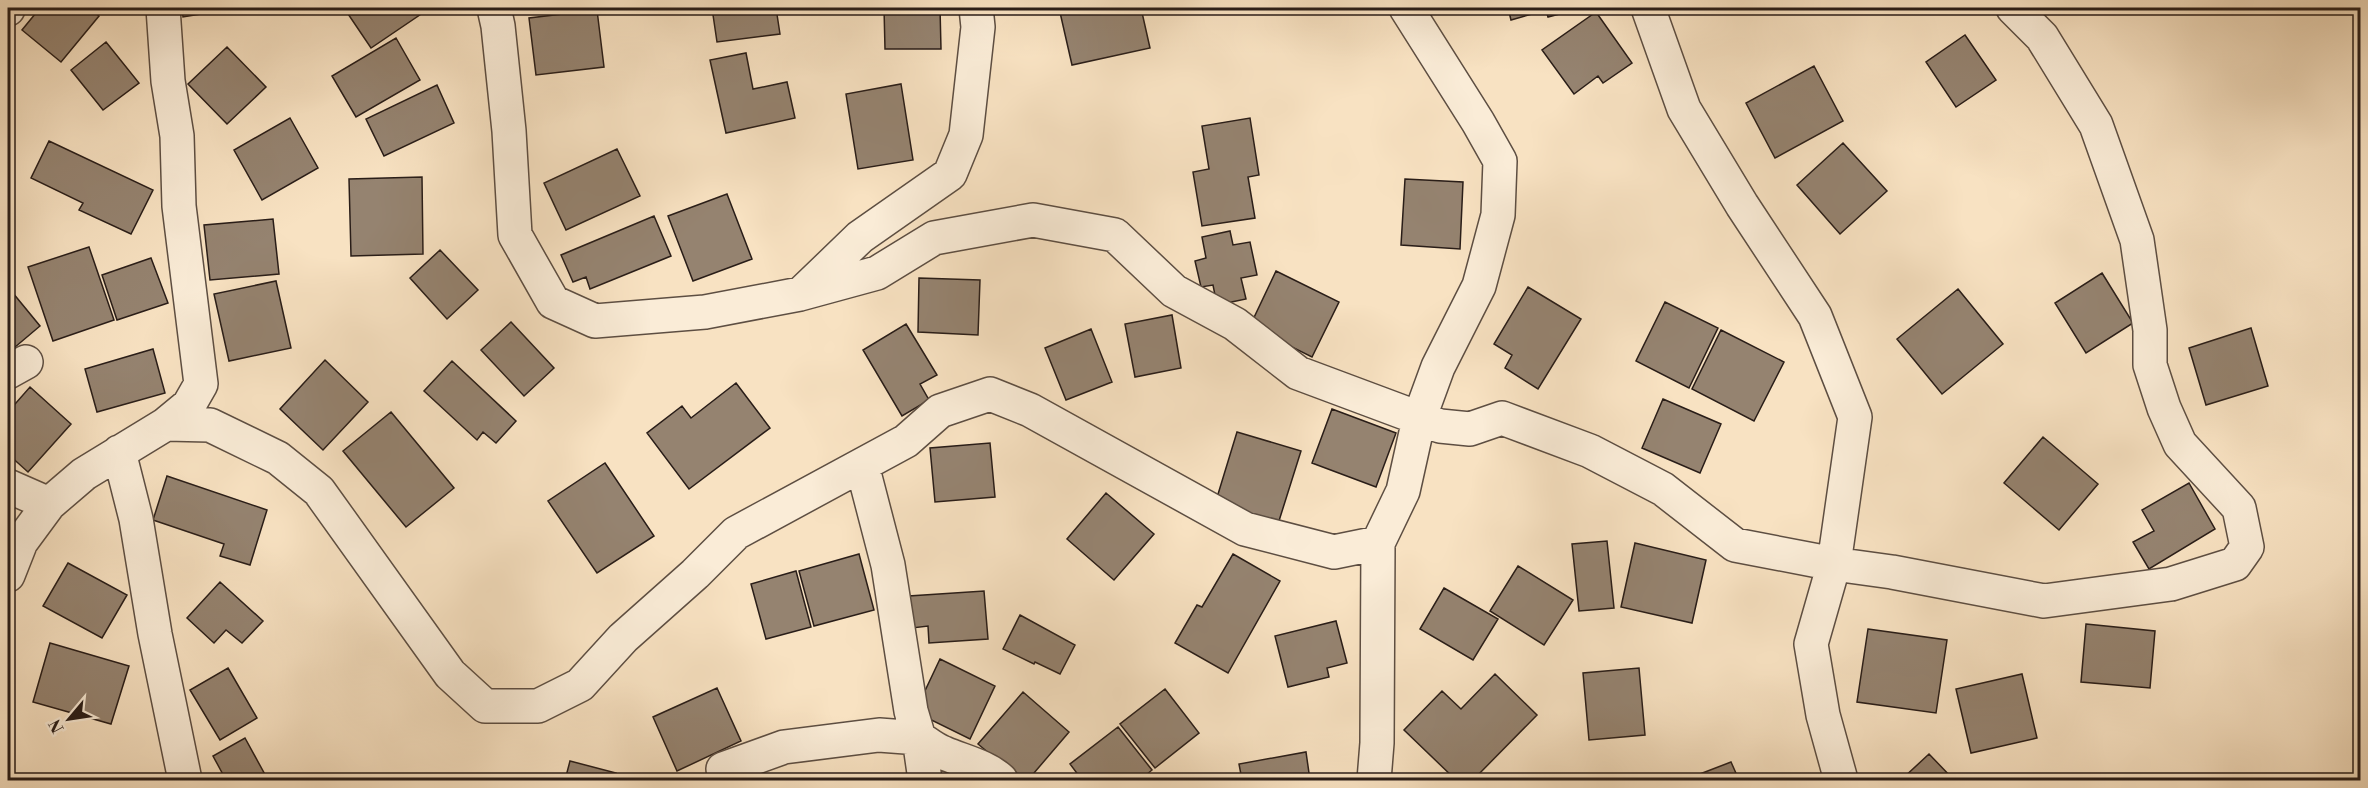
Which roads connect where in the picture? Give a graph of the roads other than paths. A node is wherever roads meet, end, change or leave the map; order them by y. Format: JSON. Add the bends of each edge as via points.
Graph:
{"nodes":[{"id":1,"x":163,"y":8,"type":"edge"},
{"id":2,"x":494,"y":8,"type":"edge"},
{"id":3,"x":976,"y":8,"type":"edge"},
{"id":4,"x":1406,"y":8,"type":"edge"},
{"id":5,"x":1648,"y":8,"type":"edge"},
{"id":6,"x":2013,"y":8,"type":"edge"},
{"id":7,"x":800,"y":294,"type":"junction"},
{"id":8,"x":1419,"y":418,"type":"junction"},
{"id":9,"x":166,"y":423,"type":"junction"},
{"id":10,"x":119,"y":452,"type":"junction"},
{"id":11,"x":862,"y":465,"type":"junction"},
{"id":12,"x":8,"y":486,"type":"edge"},
{"id":13,"x":50,"y":504,"type":"junction"},
{"id":14,"x":1378,"y":543,"type":"junction"},
{"id":15,"x":1834,"y":564,"type":"junction"},
{"id":16,"x":8,"y":574,"type":"edge"},
{"id":17,"x":919,"y":738,"type":"junction"},
{"id":18,"x":723,"y":770,"type":"dead end"},
{"id":19,"x":185,"y":780,"type":"edge"},
{"id":20,"x":925,"y":780,"type":"edge"},
{"id":21,"x":1000,"y":780,"type":"edge"},
{"id":22,"x":1374,"y":780,"type":"edge"},
{"id":23,"x":1841,"y":780,"type":"edge"}],
"edges":[{"from":1,"to":9,"type":"street","via":[[177,136],[179,206],[201,384],[189,405]]},
{"from":2,"to":7,"type":"street","via":[[509,131],[515,235],[553,302],[595,321],[705,312]]},
{"from":3,"to":7,"type":"street","via":[[978,27],[966,135],[950,174],[860,237]]},
{"from":4,"to":8,"type":"street","via":[[1500,161],[1498,215],[1479,286],[1438,368]]},
{"from":5,"to":15,"type":"street","via":[[1684,109],[1815,316],[1855,417]]},
{"from":6,"to":15,"type":"street","via":[[2042,37],[2096,125],[2136,240],[2150,330],[2150,365],[2164,408],[2180,444],[2239,508],[2247,547],[2235,564],[2171,584],[2044,601]]},
{"from":7,"to":8,"type":"street","via":[[877,273],[934,238],[1033,220],[1114,235],[1174,291],[1234,324],[1298,373]]},
{"from":8,"to":14,"type":"street","via":[[1402,490]]},
{"from":8,"to":15,"type":"street","via":[[1440,426],[1470,429],[1502,418],[1590,452],[1663,489],[1736,545]]},
{"from":9,"to":10,"type":"street"},
{"from":9,"to":11,"type":"street","via":[[210,424],[278,458],[319,491],[450,674],[485,706],[538,706],[580,685],[623,638],[736,533]]},
{"from":10,"to":13,"type":"street","via":[[84,474]]},
{"from":10,"to":19,"type":"street"},
{"from":11,"to":14,"type":"street","via":[[906,441],[940,411],[990,394],[1030,410],[1245,529],[1334,552]]},
{"from":11,"to":17,"type":"street","via":[[888,566],[911,711]]},
{"from":12,"to":13,"type":"street"},
{"from":13,"to":16,"type":"street","via":[[21,542]]},
{"from":14,"to":22,"type":"street"},
{"from":15,"to":23,"type":"street","via":[[1811,644],[1823,715]]},
{"from":17,"to":18,"type":"street","via":[[879,735],[784,747]]},
{"from":17,"to":20,"type":"street"},
{"from":17,"to":21,"type":"street"}]}
